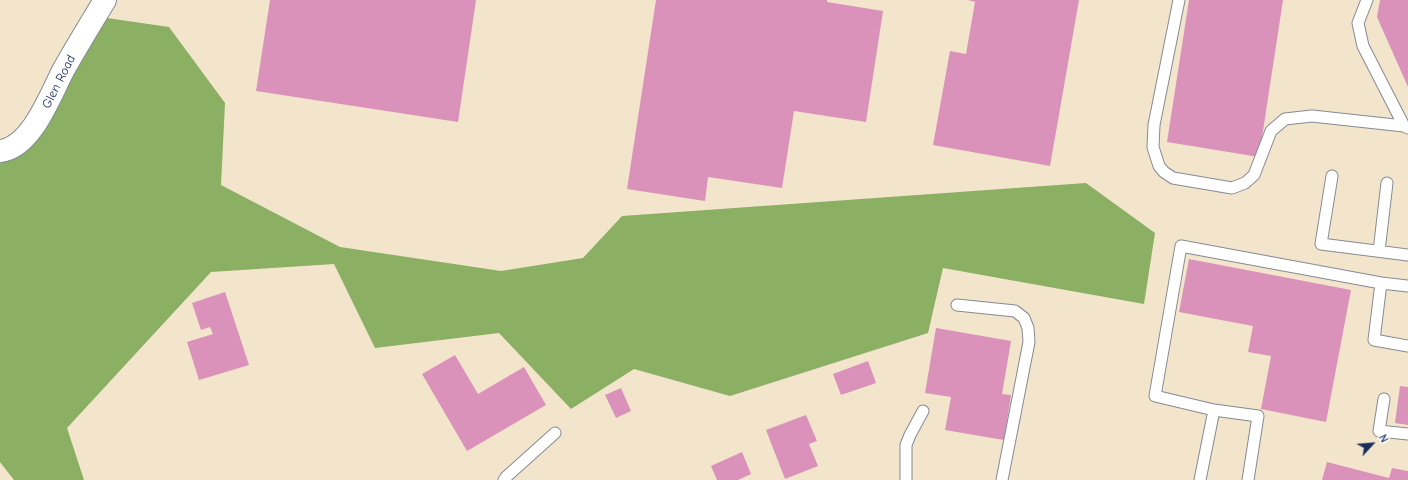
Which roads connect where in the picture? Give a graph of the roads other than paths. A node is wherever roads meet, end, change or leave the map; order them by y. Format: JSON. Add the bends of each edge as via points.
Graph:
{"nodes":[{"id":1,"x":105,"y":0,"type":"edge"},
{"id":2,"x":1179,"y":0,"type":"edge"},
{"id":3,"x":1367,"y":0,"type":"edge"},
{"id":4,"x":1406,"y":127,"type":"edge"},
{"id":5,"x":0,"y":151,"type":"edge"},
{"id":6,"x":1332,"y":176,"type":"dead end"},
{"id":7,"x":1387,"y":183,"type":"dead end"},
{"id":8,"x":1379,"y":251,"type":"junction"},
{"id":9,"x":1408,"y":255,"type":"edge"},
{"id":10,"x":1382,"y":283,"type":"junction"},
{"id":11,"x":1408,"y":286,"type":"edge"},
{"id":12,"x":958,"y":305,"type":"dead end"},
{"id":13,"x":1408,"y":346,"type":"edge"},
{"id":14,"x":1384,"y":399,"type":"dead end"},
{"id":15,"x":1214,"y":410,"type":"junction"},
{"id":16,"x":923,"y":411,"type":"dead end"},
{"id":17,"x":555,"y":433,"type":"dead end"},
{"id":18,"x":1408,"y":434,"type":"edge"},
{"id":19,"x":504,"y":480,"type":"edge"},
{"id":20,"x":906,"y":480,"type":"edge"},
{"id":21,"x":1002,"y":480,"type":"edge"},
{"id":22,"x":1200,"y":480,"type":"edge"},
{"id":23,"x":1248,"y":480,"type":"edge"}],
"edges":[{"from":1,"to":5,"type":"street","name":"Glen Road","via":[[64,69],[40,118],[20,142]]},
{"from":2,"to":4,"type":"lane","via":[[1154,125],[1153,147],[1159,166],[1173,178],[1232,188],[1245,183],[1254,175],[1271,131],[1285,119],[1312,116]]},
{"from":3,"to":4,"type":"lane","via":[[1358,23],[1363,46]]},
{"from":6,"to":8,"type":"lane","via":[[1321,244]]},
{"from":7,"to":8,"type":"lane"},
{"from":8,"to":9,"type":"lane"},
{"from":10,"to":11,"type":"lane"},
{"from":10,"to":13,"type":"lane","via":[[1374,340]]},
{"from":10,"to":15,"type":"lane","via":[[1181,246],[1155,396]]},
{"from":12,"to":21,"type":"lane","via":[[1015,311],[1024,318],[1028,328],[1029,342]]},
{"from":14,"to":18,"type":"lane","via":[[1379,431]]},
{"from":15,"to":22,"type":"lane"},
{"from":15,"to":23,"type":"lane","via":[[1258,416]]},
{"from":16,"to":20,"type":"lane","via":[[906,445]]},
{"from":17,"to":19,"type":"lane"}]}
